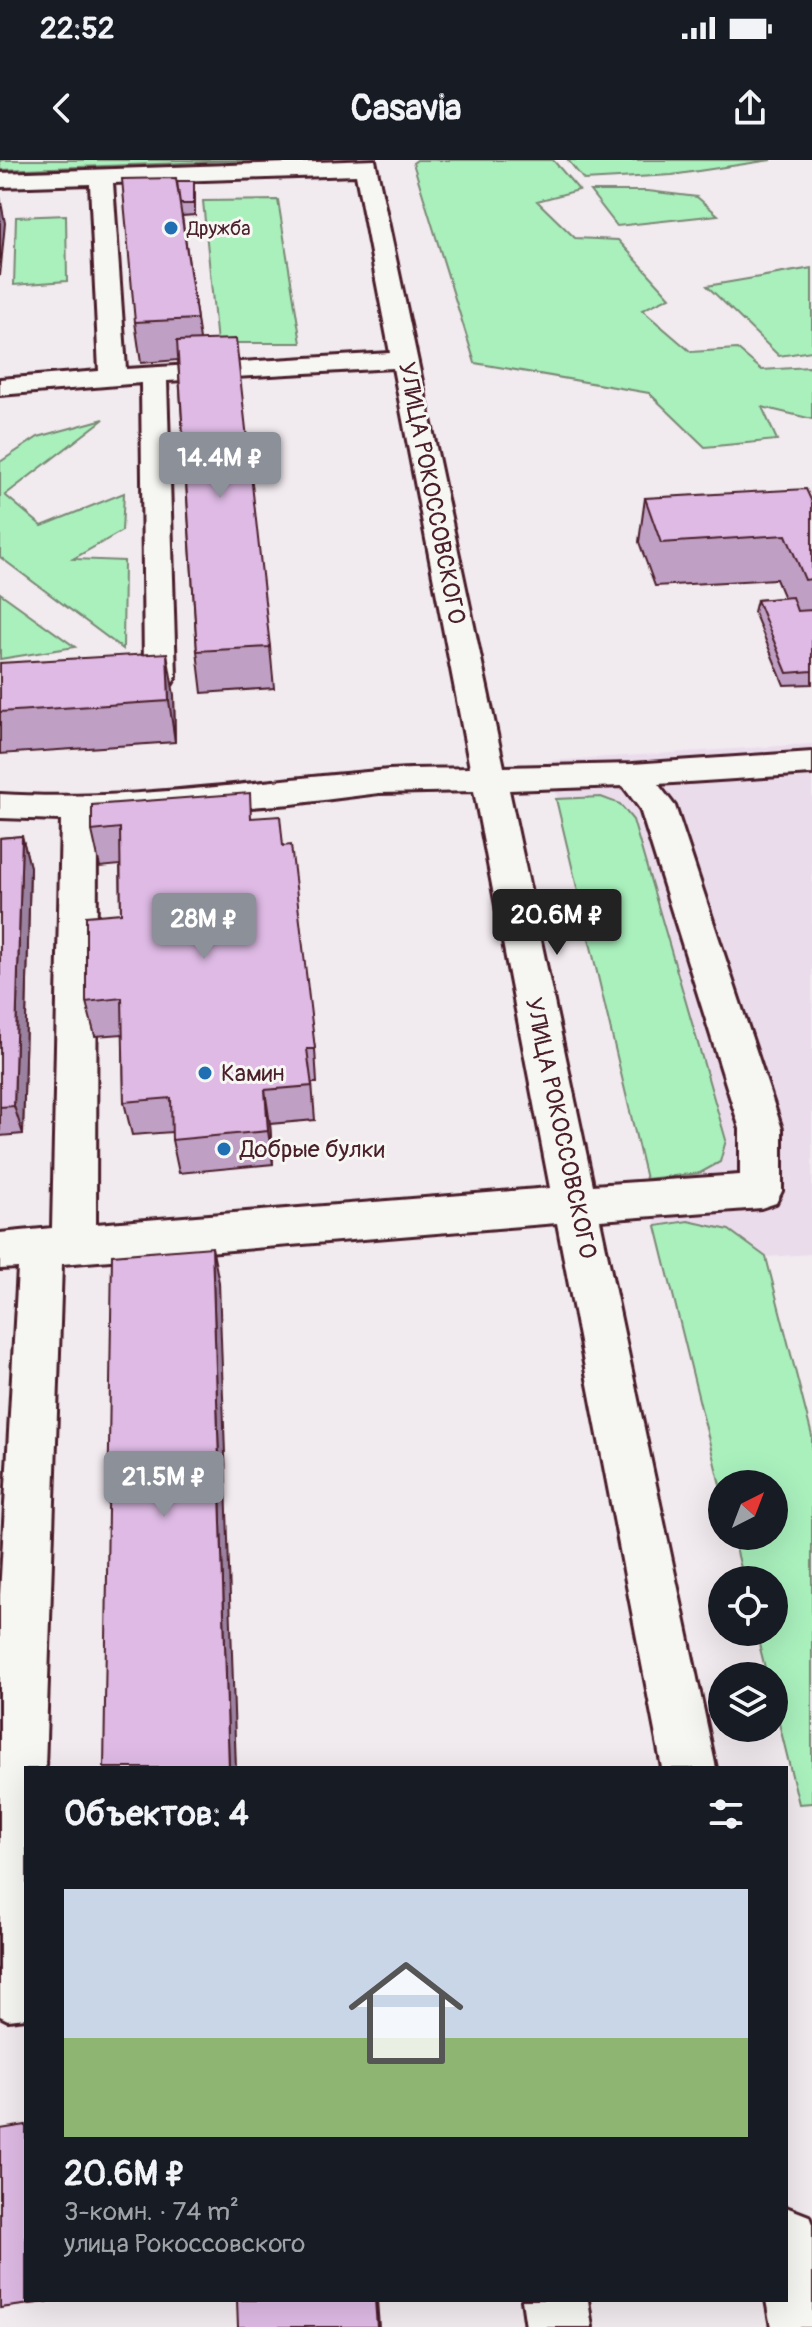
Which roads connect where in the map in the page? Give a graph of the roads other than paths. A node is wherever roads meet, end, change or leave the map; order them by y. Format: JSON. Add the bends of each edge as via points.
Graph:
{"nodes":[{"id":1,"x":365,"y":164,"type":"edge"},
{"id":2,"x":101,"y":176,"type":"junction"},
{"id":3,"x":0,"y":180,"type":"edge"},
{"id":4,"x":406,"y":360,"type":"junction"},
{"id":5,"x":154,"y":374,"type":"junction"},
{"id":6,"x":113,"y":378,"type":"junction"},
{"id":7,"x":0,"y":387,"type":"edge"},
{"id":8,"x":96,"y":681,"type":"edge"},
{"id":9,"x":812,"y":763,"type":"edge"},
{"id":10,"x":632,"y":775,"type":"junction"},
{"id":11,"x":488,"y":778,"type":"junction"},
{"id":12,"x":0,"y":806,"type":"edge"},
{"id":13,"x":79,"y":806,"type":"junction"},
{"id":14,"x":577,"y":1204,"type":"junction"},
{"id":15,"x":38,"y":1247,"type":"edge"},
{"id":16,"x":689,"y":1766,"type":"edge"},
{"id":17,"x":11,"y":1990,"type":"edge"},
{"id":18,"x":788,"y":2249,"type":"edge"},
{"id":19,"x":555,"y":2302,"type":"edge"},
{"id":20,"x":559,"y":2327,"type":"edge"},
{"id":21,"x":804,"y":2327,"type":"edge"}],
"edges":[{"from":1,"to":2,"type":"street"},
{"from":1,"to":4,"type":"street","name":"УЛИЦА РОКОССОВСКОГО"},
{"from":2,"to":3,"type":"street"},
{"from":2,"to":6,"type":"street"},
{"from":4,"to":5,"type":"street"},
{"from":4,"to":11,"type":"street","name":"УЛИЦА РОКОССОВСКОГО"},
{"from":5,"to":6,"type":"street"},
{"from":5,"to":8,"type":"street","via":[[160,677]]},
{"from":6,"to":7,"type":"street"},
{"from":9,"to":10,"type":"street"},
{"from":10,"to":11,"type":"street"},
{"from":10,"to":14,"type":"street","via":[[657,806],[761,1129],[761,1191]]},
{"from":11,"to":13,"type":"street"},
{"from":11,"to":14,"type":"street","name":"УЛИЦА РОКОССОВСКОГО"},
{"from":12,"to":13,"type":"street"},
{"from":13,"to":15,"type":"street"},
{"from":14,"to":15,"type":"street"},
{"from":14,"to":16,"type":"street","name":"УЛИЦА РОКОССОВСКОГО"},
{"from":15,"to":17,"type":"street"},
{"from":18,"to":21,"type":"street"},
{"from":19,"to":20,"type":"street"}]}
